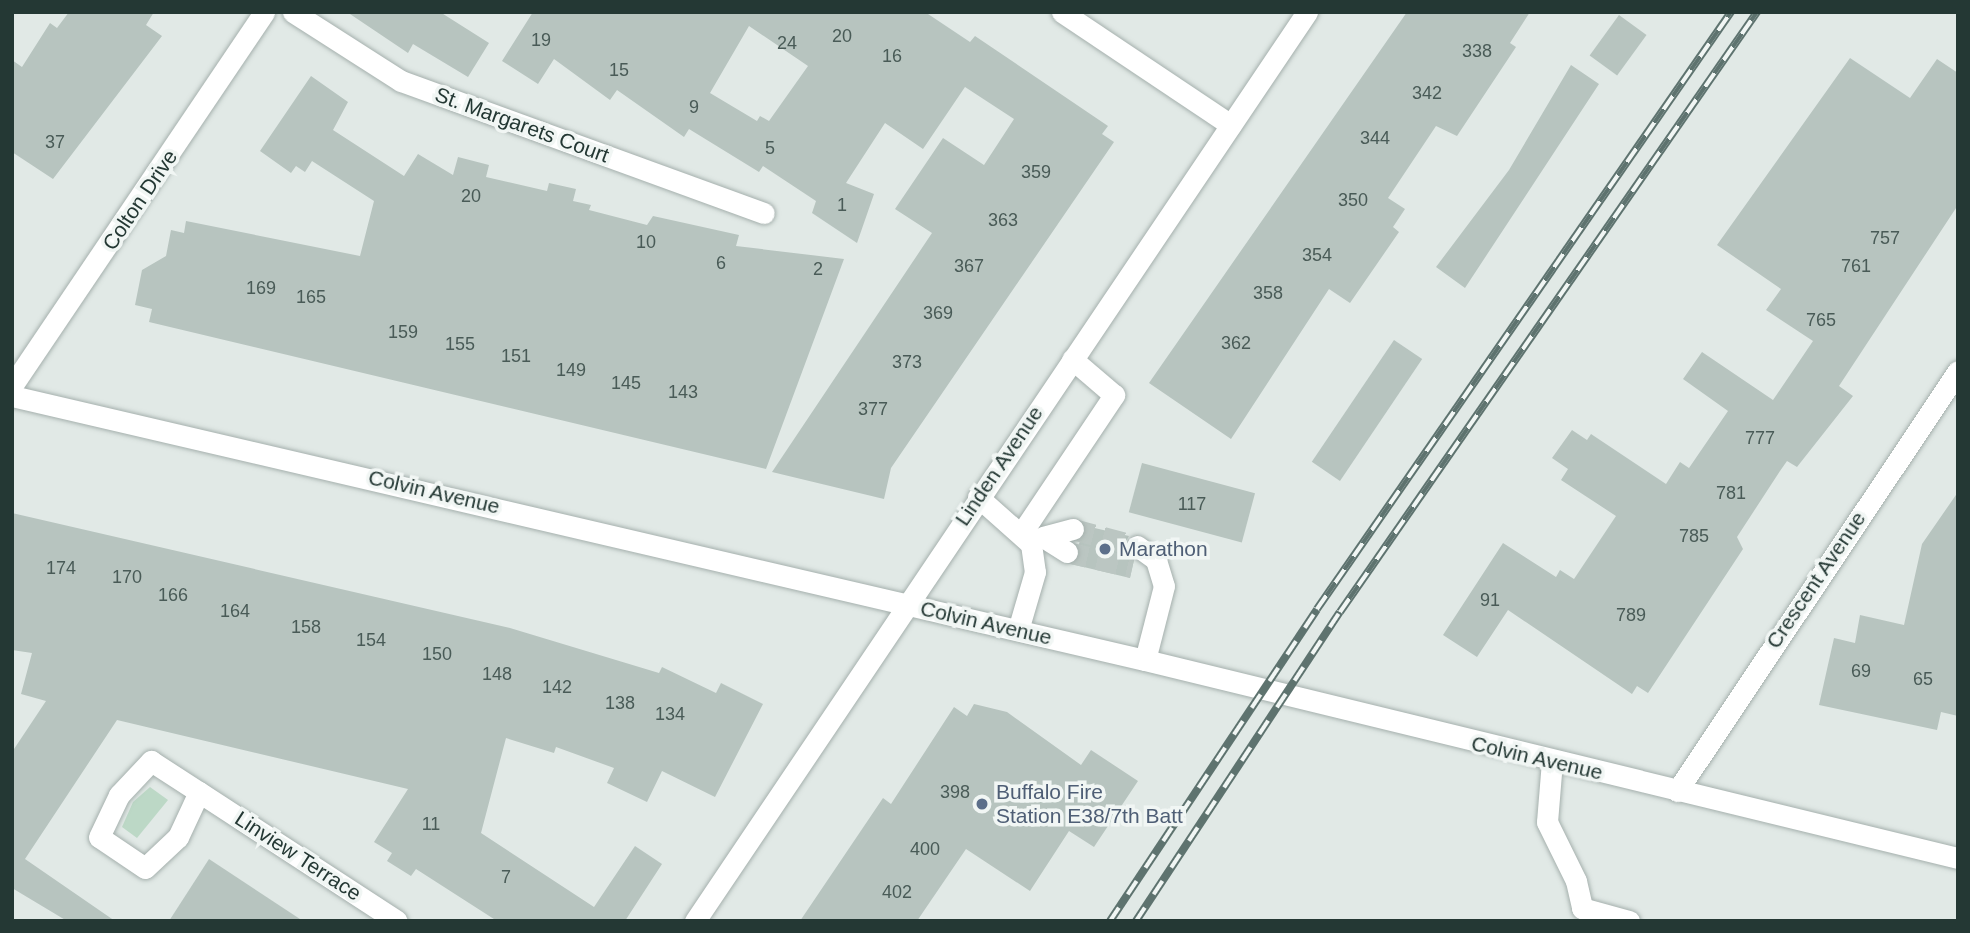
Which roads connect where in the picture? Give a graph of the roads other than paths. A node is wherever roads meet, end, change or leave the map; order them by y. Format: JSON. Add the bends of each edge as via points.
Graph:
{"nodes":[{"id":1,"x":264,"y":12,"type":"edge"},
{"id":2,"x":293,"y":12,"type":"edge"},
{"id":3,"x":1062,"y":12,"type":"edge"},
{"id":4,"x":1307,"y":12,"type":"edge"},
{"id":5,"x":1231,"y":125,"type":"junction"},
{"id":6,"x":764,"y":213,"type":"dead end"},
{"id":7,"x":1072,"y":359,"type":"junction"},
{"id":8,"x":1958,"y":371,"type":"edge"},
{"id":9,"x":12,"y":386,"type":"edge"},
{"id":10,"x":12,"y":396,"type":"edge"},
{"id":11,"x":978,"y":497,"type":"junction"},
{"id":12,"x":1073,"y":529,"type":"tunnel mouth"},
{"id":13,"x":1032,"y":538,"type":"junction"},
{"id":14,"x":1137,"y":546,"type":"tunnel mouth"},
{"id":15,"x":1067,"y":552,"type":"tunnel mouth"},
{"id":16,"x":1156,"y":560,"type":"junction"},
{"id":17,"x":1132,"y":568,"type":"tunnel mouth"},
{"id":18,"x":905,"y":604,"type":"junction"},
{"id":19,"x":1018,"y":630,"type":"junction"},
{"id":20,"x":1145,"y":660,"type":"junction"},
{"id":21,"x":1552,"y":761,"type":"junction"},
{"id":22,"x":1677,"y":791,"type":"junction"},
{"id":23,"x":199,"y":792,"type":"junction"},
{"id":24,"x":1958,"y":858,"type":"edge"},
{"id":25,"x":397,"y":921,"type":"edge"},
{"id":26,"x":695,"y":921,"type":"edge"},
{"id":27,"x":1629,"y":921,"type":"edge"}],
"edges":[{"from":1,"to":9,"type":"street","name":"Colton Drive"},
{"from":2,"to":6,"type":"street","name":"St. Margarets Court","via":[[401,81]]},
{"from":3,"to":5,"type":"street"},
{"from":4,"to":5,"type":"street","name":"Linden Avenue"},
{"from":5,"to":7,"type":"street","name":"Linden Avenue"},
{"from":7,"to":11,"type":"street","name":"Linden Avenue"},
{"from":7,"to":13,"type":"street","via":[[1114,395]]},
{"from":8,"to":22,"type":"street","name":"Crescent Avenue"},
{"from":10,"to":18,"type":"street","name":"Colvin Avenue"},
{"from":11,"to":13,"type":"street"},
{"from":11,"to":18,"type":"street","name":"Linden Avenue"},
{"from":12,"to":13,"type":"street"},
{"from":13,"to":15,"type":"street"},
{"from":13,"to":19,"type":"street","via":[[1035,572]]},
{"from":14,"to":16,"type":"street"},
{"from":16,"to":17,"type":"street"},
{"from":16,"to":20,"type":"street","via":[[1164,586]]},
{"from":18,"to":19,"type":"street","name":"Colvin Avenue"},
{"from":18,"to":26,"type":"street","name":"Linden Avenue"},
{"from":19,"to":20,"type":"street","name":"Colvin Avenue"},
{"from":20,"to":21,"type":"street","name":"Colvin Avenue"},
{"from":21,"to":22,"type":"street","name":"Colvin Avenue"},
{"from":21,"to":27,"type":"street","via":[[1546,822],[1576,881],[1582,908]]},
{"from":22,"to":24,"type":"street","name":"Colvin Avenue"},
{"from":23,"to":23,"type":"street","name":"Linview Terrace","via":[[151,761],[119,795],[99,837],[145,868],[178,837]]},
{"from":23,"to":25,"type":"street","name":"Linview Terrace"}]}
